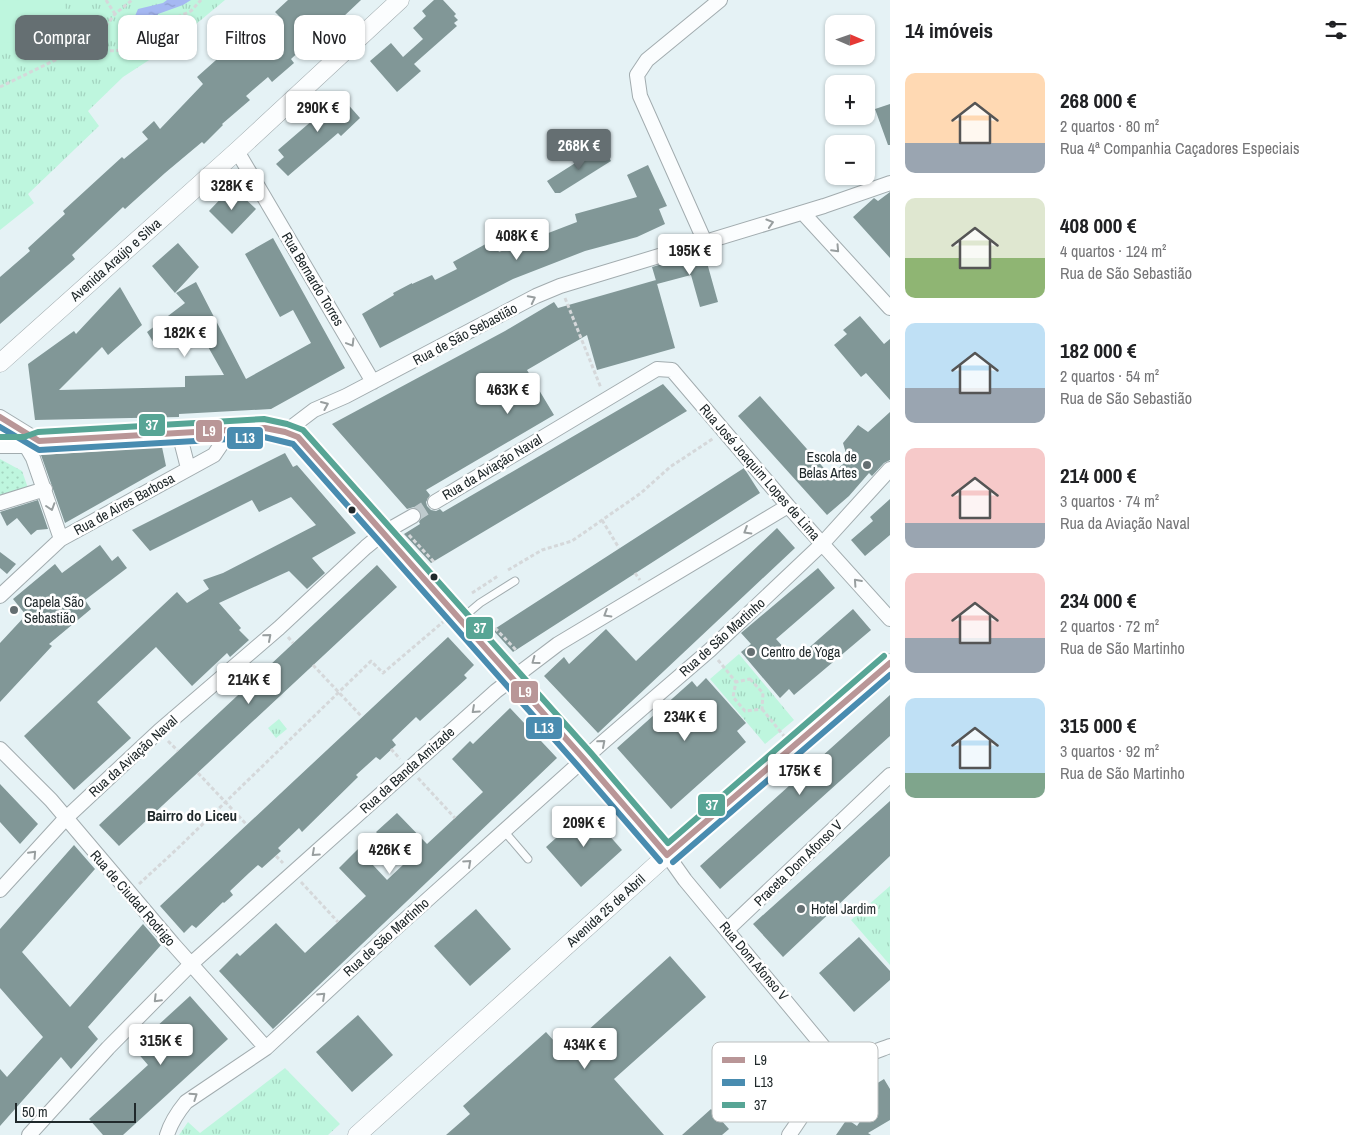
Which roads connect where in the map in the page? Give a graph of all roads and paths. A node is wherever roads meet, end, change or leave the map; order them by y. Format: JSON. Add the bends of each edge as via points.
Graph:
{"nodes":[{"id":1,"x":106,"y":0,"type":"edge"},
{"id":2,"x":132,"y":0,"type":"edge"},
{"id":3,"x":201,"y":0,"type":"edge"},
{"id":4,"x":400,"y":0,"type":"edge"},
{"id":5,"x":720,"y":0,"type":"edge"},
{"id":6,"x":115,"y":14,"type":"junction"},
{"id":7,"x":108,"y":23,"type":"edge"},
{"id":8,"x":108,"y":51,"type":"edge"},
{"id":9,"x":55,"y":60,"type":"edge"},
{"id":10,"x":0,"y":87,"type":"edge"},
{"id":11,"x":237,"y":151,"type":"junction"},
{"id":12,"x":890,"y":183,"type":"edge"},
{"id":13,"x":803,"y":213,"type":"junction"},
{"id":14,"x":705,"y":242,"type":"junction"},
{"id":15,"x":560,"y":286,"type":"junction"},
{"id":16,"x":890,"y":308,"type":"edge"},
{"id":17,"x":4,"y":359,"type":"edge"},
{"id":18,"x":594,"y":371,"type":"dead end"},
{"id":19,"x":0,"y":378,"type":"edge"},
{"id":20,"x":373,"y":382,"type":"junction"},
{"id":21,"x":699,"y":400,"type":"joint"},
{"id":22,"x":0,"y":417,"type":"edge"},
{"id":23,"x":231,"y":430,"type":"junction"},
{"id":24,"x":725,"y":431,"type":"junction"},
{"id":25,"x":285,"y":432,"type":"junction"},
{"id":26,"x":179,"y":433,"type":"junction"},
{"id":27,"x":39,"y":441,"type":"junction"},
{"id":28,"x":0,"y":446,"type":"edge"},
{"id":29,"x":26,"y":446,"type":"junction"},
{"id":30,"x":188,"y":468,"type":"junction"},
{"id":31,"x":890,"y":469,"type":"edge"},
{"id":32,"x":45,"y":489,"type":"junction"},
{"id":33,"x":435,"y":502,"type":"tunnel mouth"},
{"id":34,"x":0,"y":503,"type":"edge"},
{"id":35,"x":788,"y":506,"type":"junction"},
{"id":36,"x":413,"y":516,"type":"tunnel mouth"},
{"id":37,"x":602,"y":520,"type":"junction"},
{"id":38,"x":406,"y":532,"type":"dead end"},
{"id":39,"x":383,"y":533,"type":"junction"},
{"id":40,"x":61,"y":540,"type":"junction"},
{"id":41,"x":822,"y":544,"type":"junction"},
{"id":42,"x":619,"y":548,"type":"dead end"},
{"id":43,"x":434,"y":562,"type":"dead end"},
{"id":44,"x":515,"y":581,"type":"dead end"},
{"id":45,"x":0,"y":596,"type":"edge"},
{"id":46,"x":457,"y":616,"type":"junction"},
{"id":47,"x":890,"y":618,"type":"edge"},
{"id":48,"x":495,"y":628,"type":"dead end"},
{"id":49,"x":516,"y":650,"type":"dead end"},
{"id":50,"x":710,"y":650,"type":"junction"},
{"id":51,"x":890,"y":663,"type":"edge"},
{"id":52,"x":313,"y":665,"type":"dead end"},
{"id":53,"x":512,"y":678,"type":"junction"},
{"id":54,"x":736,"y":682,"type":"junction"},
{"id":55,"x":339,"y":692,"type":"junction"},
{"id":56,"x":762,"y":709,"type":"junction"},
{"id":57,"x":362,"y":717,"type":"dead end"},
{"id":58,"x":793,"y":748,"type":"junction"},
{"id":59,"x":0,"y":749,"type":"edge"},
{"id":60,"x":392,"y":749,"type":"dead end"},
{"id":61,"x":584,"y":759,"type":"junction"},
{"id":62,"x":409,"y":768,"type":"junction"},
{"id":63,"x":198,"y":772,"type":"dead end"},
{"id":64,"x":890,"y":775,"type":"edge"},
{"id":65,"x":226,"y":802,"type":"junction"},
{"id":66,"x":65,"y":818,"type":"junction"},
{"id":67,"x":455,"y":818,"type":"dead end"},
{"id":68,"x":247,"y":825,"type":"dead end"},
{"id":69,"x":504,"y":831,"type":"junction"},
{"id":70,"x":667,"y":855,"type":"junction"},
{"id":71,"x":276,"y":856,"type":"dead end"},
{"id":72,"x":528,"y":859,"type":"dead end"},
{"id":73,"x":292,"y":873,"type":"junction"},
{"id":74,"x":0,"y":890,"type":"edge"},
{"id":75,"x":129,"y":893,"type":"junction"},
{"id":76,"x":338,"y":922,"type":"dead end"},
{"id":77,"x":728,"y":930,"type":"junction"},
{"id":78,"x":191,"y":964,"type":"junction"},
{"id":79,"x":820,"y":1042,"type":"edge"},
{"id":80,"x":890,"y":1046,"type":"edge"},
{"id":81,"x":266,"y":1048,"type":"junction"},
{"id":82,"x":878,"y":1050,"type":"edge"},
{"id":83,"x":371,"y":1122,"type":"junction"},
{"id":84,"x":799,"y":1122,"type":"edge"},
{"id":85,"x":29,"y":1135,"type":"edge"},
{"id":86,"x":168,"y":1135,"type":"edge"},
{"id":87,"x":352,"y":1135,"type":"edge"},
{"id":88,"x":357,"y":1135,"type":"edge"},
{"id":89,"x":790,"y":1135,"type":"edge"}],
"edges":[{"from":1,"to":6,"type":"path"},
{"from":2,"to":6,"type":"path"},
{"from":3,"to":8,"type":"path","via":[[191,11],[171,20],[128,50]]},
{"from":4,"to":11,"type":"street","name":"Avenida Araújo e Silva"},
{"from":5,"to":14,"type":"street","via":[[647,60],[637,75],[640,96]]},
{"from":6,"to":7,"type":"path"},
{"from":9,"to":10,"type":"path"},
{"from":11,"to":17,"type":"street","name":"Avenida Araújo e Silva"},
{"from":11,"to":20,"type":"street","name":"Rua Bernardo Torres","one_way":true},
{"from":12,"to":13,"type":"street","name":"Rua de São Sebastião"},
{"from":14,"to":13,"type":"street","name":"Rua de São Sebastião","one_way":true},
{"from":13,"to":16,"type":"street","one_way":true},
{"from":14,"to":15,"type":"street","name":"Rua de São Sebastião"},
{"from":15,"to":18,"type":"path"},
{"from":20,"to":15,"type":"street","name":"Rua de São Sebastião","one_way":true},
{"from":17,"to":19,"type":"street","name":"Avenida Araújo e Silva"},
{"from":25,"to":20,"type":"street","name":"Rua de São Sebastião","one_way":true,"via":[[314,410]]},
{"from":21,"to":24,"type":"street","name":"Rua José Joaquim Lopes de Lima"},
{"from":21,"to":33,"type":"street","name":"Rua da Aviação Naval","via":[[672,370],[657,369]]},
{"from":22,"to":27,"type":"street"},
{"from":23,"to":25,"type":"street","via":[[265,428]]},
{"from":23,"to":26,"type":"street"},
{"from":23,"to":30,"type":"street","name":"Rua de Aires Barbosa","via":[[214,455]]},
{"from":24,"to":35,"type":"street","name":"Rua José Joaquim Lopes de Lima"},
{"from":24,"to":37,"type":"path","via":[[670,467],[641,493]]},
{"from":25,"to":39,"type":"street","name":"Rua Dom Afonso V","via":[[298,437]]},
{"from":26,"to":27,"type":"street"},
{"from":26,"to":30,"type":"street","name":"Rua de Aires Barbosa"},
{"from":27,"to":29,"type":"street"},
{"from":28,"to":29,"type":"street"},
{"from":29,"to":32,"type":"street"},
{"from":30,"to":40,"type":"street","name":"Rua de Aires Barbosa"},
{"from":31,"to":41,"type":"street","name":"Rua de São Martinho"},
{"from":32,"to":34,"type":"street"},
{"from":32,"to":40,"type":"street","one_way":true},
{"from":35,"to":41,"type":"street","name":"Rua José Joaquim Lopes de Lima"},
{"from":35,"to":53,"type":"street","name":"Rua da Banda Amizade","one_way":true,"via":[[558,644]]},
{"from":36,"to":39,"type":"street","name":"Rua da Aviação Naval"},
{"from":37,"to":42,"type":"path"},
{"from":37,"to":46,"type":"path","via":[[572,541],[542,550],[475,590]]},
{"from":38,"to":43,"type":"path"},
{"from":39,"to":46,"type":"street","name":"Rua Dom Afonso V"},
{"from":66,"to":39,"type":"street","name":"Rua da Aviação Naval","one_way":true},
{"from":40,"to":45,"type":"street","name":"Rua de Aires Barbosa"},
{"from":47,"to":41,"type":"street","name":"Rua José Joaquim Lopes de Lima","one_way":true},
{"from":41,"to":50,"type":"street","name":"Rua de São Martinho"},
{"from":44,"to":46,"type":"lane"},
{"from":46,"to":53,"type":"street","name":"Rua Dom Afonso V"},
{"from":46,"to":55,"type":"path","via":[[383,673],[371,661]]},
{"from":48,"to":49,"type":"path"},
{"from":50,"to":54,"type":"path"},
{"from":61,"to":50,"type":"street","name":"Rua de São Martinho","one_way":true},
{"from":51,"to":58,"type":"street","name":"Avenida 25 de Abril"},
{"from":52,"to":55,"type":"path"},
{"from":53,"to":61,"type":"street","name":"Rua Dom Afonso V"},
{"from":53,"to":62,"type":"street","name":"Rua da Banda Amizade","one_way":true},
{"from":54,"to":56,"type":"path","via":[[750,679],[763,692]]},
{"from":54,"to":56,"type":"path","via":[[733,697],[745,711]]},
{"from":55,"to":57,"type":"path"},
{"from":55,"to":65,"type":"path"},
{"from":56,"to":58,"type":"path"},
{"from":58,"to":70,"type":"street","name":"Avenida 25 de Abril"},
{"from":59,"to":66,"type":"street","name":"Rua de Ciudad Rodrigo"},
{"from":60,"to":62,"type":"path"},
{"from":61,"to":69,"type":"street","name":"Rua de São Martinho"},
{"from":61,"to":70,"type":"street","name":"Rua Dom Afonso V"},
{"from":62,"to":67,"type":"path"},
{"from":62,"to":73,"type":"street","name":"Rua da Banda Amizade","one_way":true},
{"from":63,"to":65,"type":"path"},
{"from":64,"to":77,"type":"street","name":"Praceta Dom Afonso V"},
{"from":65,"to":68,"type":"path"},
{"from":65,"to":75,"type":"path"},
{"from":74,"to":66,"type":"street","name":"Rua da Aviação Naval","one_way":true},
{"from":66,"to":75,"type":"street","name":"Rua de Ciudad Rodrigo"},
{"from":69,"to":72,"type":"lane"},
{"from":81,"to":69,"type":"street","name":"Rua de São Martinho","one_way":true},
{"from":70,"to":77,"type":"street","name":"Rua Dom Afonso V"},
{"from":70,"to":83,"type":"street","name":"Avenida 25 de Abril"},
{"from":71,"to":73,"type":"path"},
{"from":73,"to":76,"type":"path"},
{"from":73,"to":78,"type":"street","name":"Rua da Banda Amizade"},
{"from":75,"to":78,"type":"street","name":"Rua de Ciudad Rodrigo"},
{"from":77,"to":79,"type":"street","name":"Rua Dom Afonso V"},
{"from":78,"to":81,"type":"street","name":"Rua de Ciudad Rodrigo"},
{"from":78,"to":85,"type":"street","name":"Rua da Banda Amizade","one_way":true},
{"from":80,"to":82,"type":"street"},
{"from":86,"to":81,"type":"street","name":"Rua de São Martinho","one_way":true,"via":[[170,1124],[186,1102]]},
{"from":83,"to":87,"type":"street","name":"Avenida 25 de Abril"},
{"from":83,"to":88,"type":"street","name":"Avenida 25 de Abril"},
{"from":84,"to":89,"type":"street"}]}
